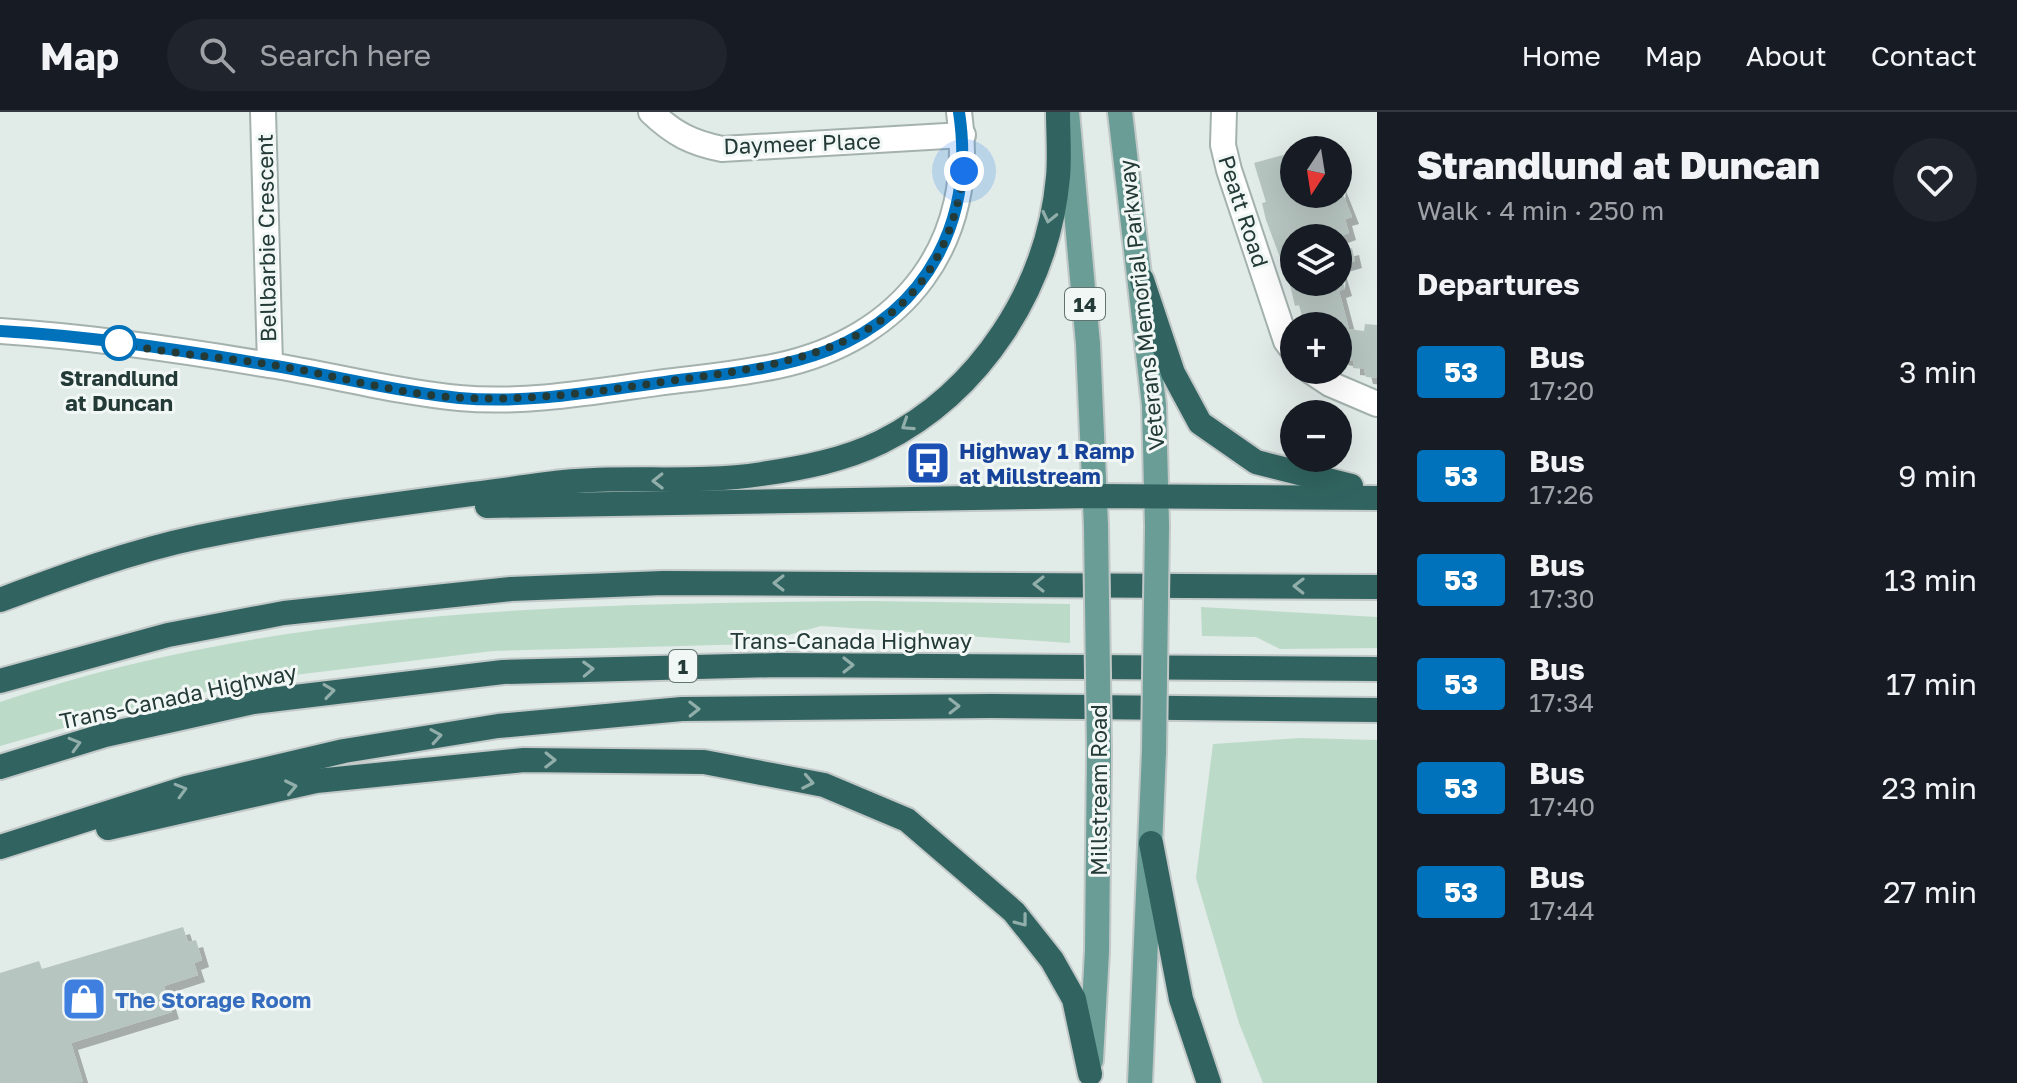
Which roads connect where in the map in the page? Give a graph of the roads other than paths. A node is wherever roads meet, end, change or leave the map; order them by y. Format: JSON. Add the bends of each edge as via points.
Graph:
{"nodes":[{"id":1,"x":263,"y":112,"type":"edge"},
{"id":2,"x":651,"y":112,"type":"edge"},
{"id":3,"x":1058,"y":112,"type":"edge"},
{"id":4,"x":1067,"y":112,"type":"edge"},
{"id":5,"x":1120,"y":112,"type":"edge"},
{"id":6,"x":1224,"y":112,"type":"edge"},
{"id":7,"x":961,"y":124,"type":"edge"},
{"id":8,"x":1142,"y":280,"type":"junction"},
{"id":9,"x":1280,"y":323,"type":"edge"},
{"id":10,"x":0,"y":331,"type":"edge"},
{"id":11,"x":270,"y":365,"type":"junction"},
{"id":12,"x":1330,"y":384,"type":"edge"},
{"id":13,"x":1377,"y":404,"type":"edge"},
{"id":14,"x":1377,"y":495,"type":"edge"},
{"id":15,"x":1095,"y":496,"type":"junction"},
{"id":16,"x":1158,"y":498,"type":"junction"},
{"id":17,"x":353,"y":511,"type":"junction"},
{"id":18,"x":1377,"y":587,"type":"edge"},
{"id":19,"x":0,"y":600,"type":"edge"},
{"id":20,"x":1377,"y":669,"type":"edge"},
{"id":21,"x":0,"y":681,"type":"edge"},
{"id":22,"x":1377,"y":710,"type":"edge"},
{"id":23,"x":0,"y":767,"type":"edge"},
{"id":24,"x":1151,"y":843,"type":"junction"},
{"id":25,"x":0,"y":847,"type":"edge"},
{"id":26,"x":0,"y":864,"type":"edge"},
{"id":27,"x":1090,"y":1078,"type":"edge"},
{"id":28,"x":1140,"y":1083,"type":"edge"},
{"id":29,"x":1209,"y":1083,"type":"edge"}],
"edges":[{"from":1,"to":11,"type":"street","name":"Bellbarbie Crescent"},
{"from":2,"to":7,"type":"street","name":"Daymeer Place","via":[[672,132],[722,149]]},
{"from":3,"to":17,"type":"highway","one_way":true,"via":[[1058,179],[1039,261],[1020,307],[989,354],[942,402],[882,441],[830,462],[759,475],[553,483]]},
{"from":4,"to":15,"type":"main road","number":"14","via":[[1088,344]]},
{"from":5,"to":8,"type":"main road","name":"Veterans Memorial Parkway"},
{"from":6,"to":9,"type":"street","name":"Peatt Road","via":[[1229,170]]},
{"from":7,"to":11,"type":"street","via":[[964,171],[959,203],[934,262],[891,313],[828,350],[778,366],[534,399],[430,394]]},
{"from":8,"to":14,"type":"highway","via":[[1173,373],[1200,423],[1256,462]]},
{"from":8,"to":16,"type":"main road","name":"Veterans Memorial Parkway"},
{"from":10,"to":11,"type":"street"},
{"from":12,"to":13,"type":"street"},
{"from":14,"to":16,"type":"highway"},
{"from":15,"to":16,"type":"highway"},
{"from":15,"to":17,"type":"highway"},
{"from":15,"to":27,"type":"main road","name":"Millstream Road","bridge":true,"via":[[1099,751]]},
{"from":16,"to":24,"type":"main road","bridge":true},
{"from":17,"to":19,"type":"highway","via":[[197,538]]},
{"from":18,"to":21,"type":"highway","one_way":true,"via":[[663,583],[511,589],[284,613],[168,635]]},
{"from":23,"to":20,"type":"highway","name":"Trans-Canada Highway","number":"1","one_way":true,"via":[[105,735],[253,702],[503,672],[777,665]]},
{"from":25,"to":22,"type":"highway","one_way":true,"via":[[186,788],[344,751],[514,725],[682,709]]},
{"from":24,"to":28,"type":"main road"},
{"from":24,"to":29,"type":"highway","via":[[1181,999]]},
{"from":26,"to":27,"type":"highway","one_way":true,"via":[[113,826],[316,781],[524,760],[704,762],[794,779],[824,785],[907,820],[1014,912],[1052,960],[1074,999]]}]}
